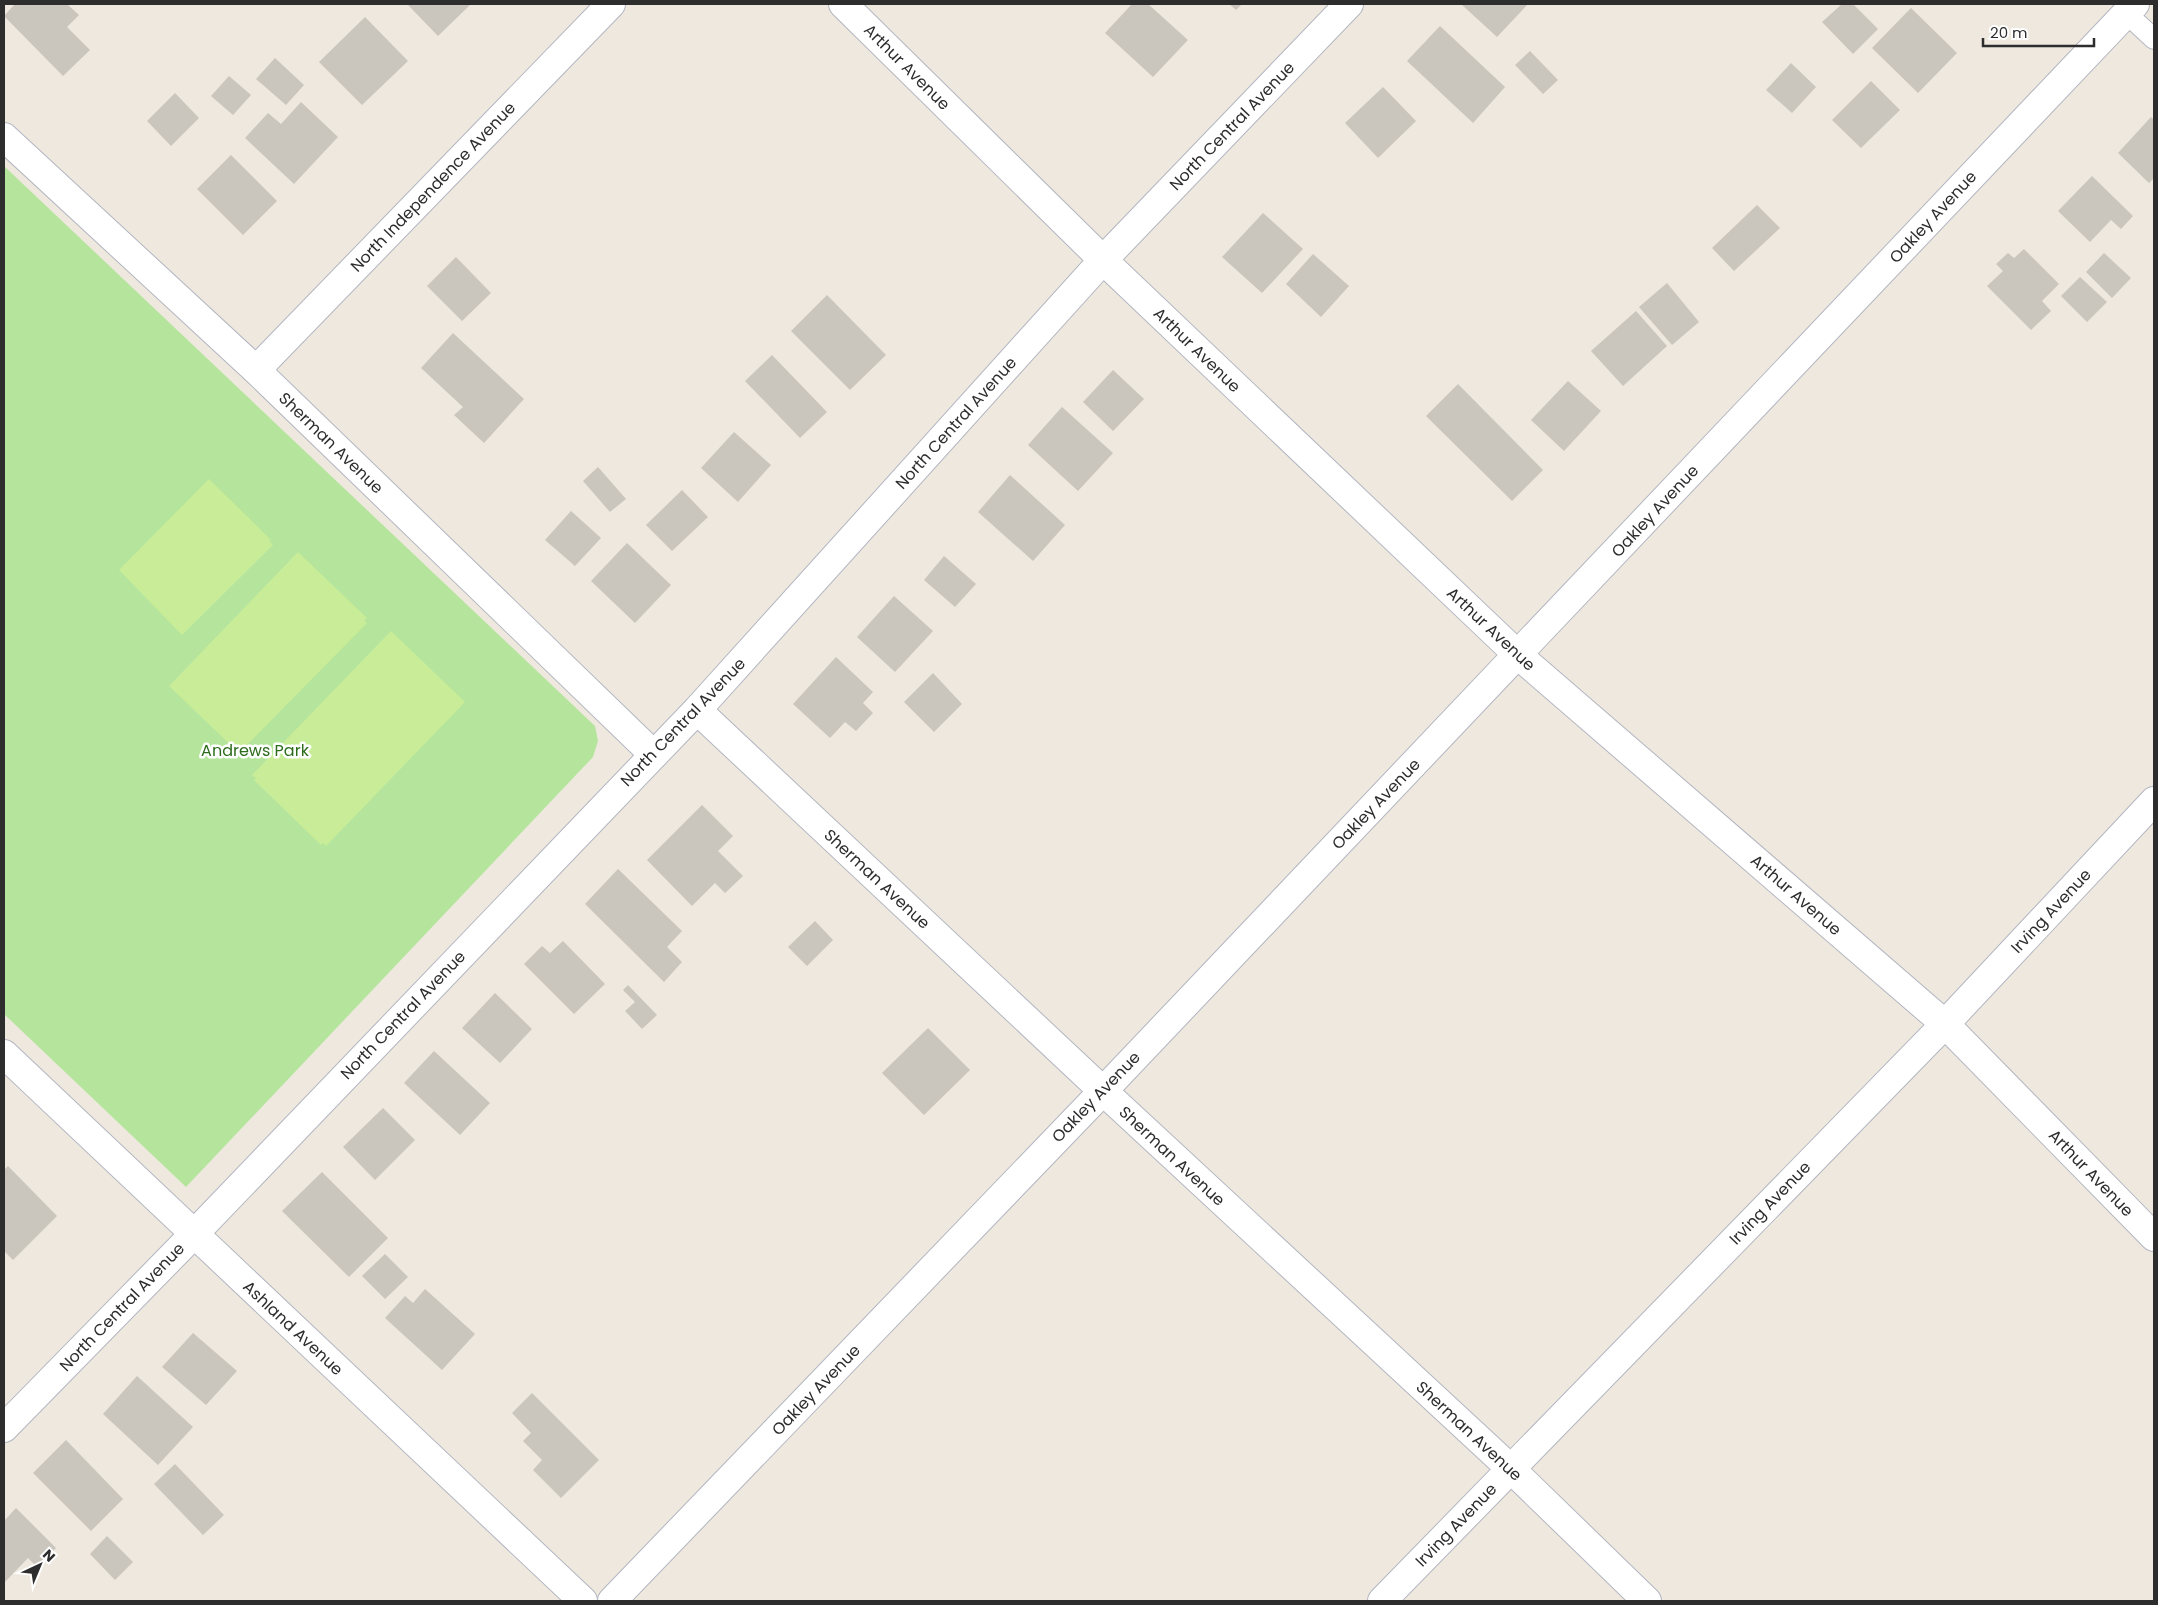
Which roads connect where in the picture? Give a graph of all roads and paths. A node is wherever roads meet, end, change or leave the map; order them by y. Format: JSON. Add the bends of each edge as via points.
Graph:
{"nodes":[{"id":1,"x":610,"y":4,"type":"edge"},
{"id":2,"x":842,"y":4,"type":"edge"},
{"id":3,"x":1349,"y":4,"type":"edge"},
{"id":4,"x":2131,"y":8,"type":"edge"},
{"id":5,"x":2154,"y":40,"type":"edge"},
{"id":6,"x":4,"y":138,"type":"edge"},
{"id":7,"x":1103,"y":260,"type":"junction"},
{"id":8,"x":256,"y":370,"type":"junction"},
{"id":9,"x":1518,"y":655,"type":"junction"},
{"id":10,"x":697,"y":710,"type":"junction"},
{"id":11,"x":654,"y":754,"type":"junction"},
{"id":12,"x":2154,"y":801,"type":"edge"},
{"id":13,"x":1945,"y":1024,"type":"junction"},
{"id":14,"x":4,"y":1054,"type":"edge"},
{"id":15,"x":1102,"y":1091,"type":"junction"},
{"id":16,"x":194,"y":1234,"type":"junction"},
{"id":17,"x":2154,"y":1237,"type":"edge"},
{"id":18,"x":4,"y":1428,"type":"edge"},
{"id":19,"x":1511,"y":1469,"type":"junction"},
{"id":20,"x":583,"y":1601,"type":"edge"},
{"id":21,"x":612,"y":1601,"type":"edge"},
{"id":22,"x":1382,"y":1601,"type":"edge"},
{"id":23,"x":1647,"y":1601,"type":"edge"}],
"edges":[{"from":1,"to":8,"type":"street","name":"North Independence Avenue"},
{"from":2,"to":7,"type":"street","name":"Arthur Avenue"},
{"from":3,"to":7,"type":"street","name":"North Central Avenue"},
{"from":4,"to":5,"type":"lane"},
{"from":4,"to":9,"type":"street","name":"Oakley Avenue"},
{"from":6,"to":8,"type":"street","name":"Sherman Avenue"},
{"from":7,"to":9,"type":"street","name":"Arthur Avenue"},
{"from":7,"to":10,"type":"street","name":"North Central Avenue"},
{"from":8,"to":11,"type":"street","name":"Sherman Avenue"},
{"from":9,"to":13,"type":"street","name":"Arthur Avenue"},
{"from":9,"to":15,"type":"street","name":"Oakley Avenue"},
{"from":10,"to":11,"type":"street","name":"North Central Avenue"},
{"from":10,"to":15,"type":"street","name":"Sherman Avenue"},
{"from":11,"to":16,"type":"street","name":"North Central Avenue"},
{"from":12,"to":13,"type":"street","name":"Irving Avenue"},
{"from":13,"to":17,"type":"street","name":"Arthur Avenue"},
{"from":13,"to":19,"type":"street","name":"Irving Avenue"},
{"from":14,"to":16,"type":"street","name":"Ashland Avenue"},
{"from":15,"to":19,"type":"street","name":"Sherman Avenue"},
{"from":15,"to":21,"type":"street","name":"Oakley Avenue"},
{"from":16,"to":18,"type":"street","name":"North Central Avenue"},
{"from":16,"to":20,"type":"street","name":"Ashland Avenue"},
{"from":19,"to":22,"type":"street","name":"Irving Avenue"},
{"from":19,"to":23,"type":"street","name":"Sherman Avenue"}]}
